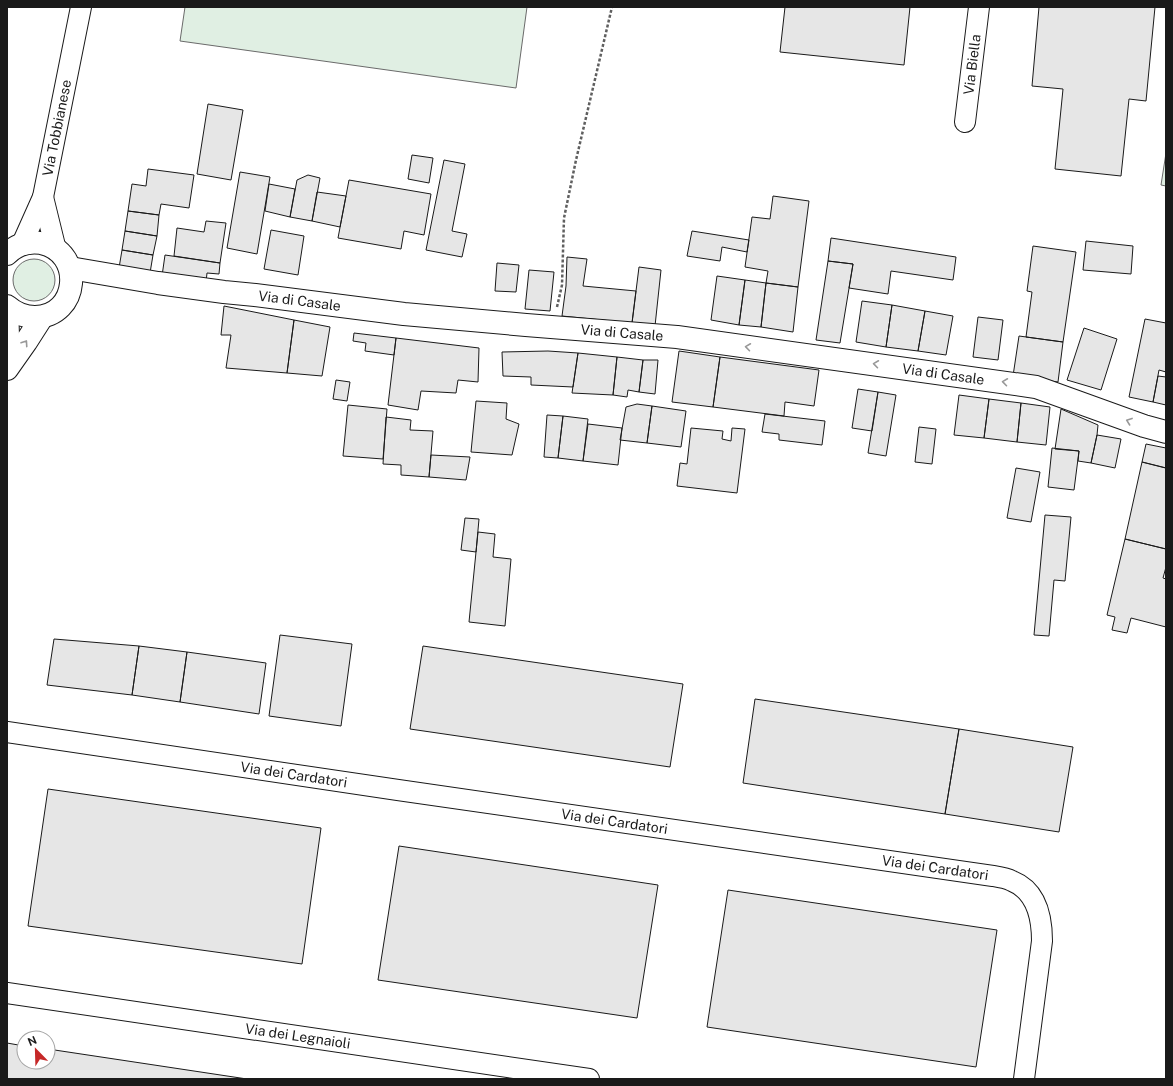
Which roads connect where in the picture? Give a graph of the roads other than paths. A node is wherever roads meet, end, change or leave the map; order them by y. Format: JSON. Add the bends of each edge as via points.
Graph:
{"nodes":[{"id":1,"x":81,"y":7,"type":"edge"},
{"id":2,"x":979,"y":7,"type":"edge"},
{"id":3,"x":965,"y":122,"type":"dead end"},
{"id":4,"x":44,"y":197,"type":"junction"},
{"id":5,"x":56,"y":250,"type":"junction"},
{"id":6,"x":11,"y":251,"type":"edge"},
{"id":7,"x":70,"y":268,"type":"junction"},
{"id":8,"x":7,"y":306,"type":"edge"},
{"id":9,"x":42,"y":317,"type":"junction"},
{"id":10,"x":7,"y":348,"type":"edge"},
{"id":11,"x":7,"y":369,"type":"edge"},
{"id":12,"x":1166,"y":432,"type":"edge"},
{"id":13,"x":7,"y":732,"type":"edge"},
{"id":14,"x":7,"y":993,"type":"edge"},
{"id":15,"x":589,"y":1079,"type":"edge"},
{"id":16,"x":1024,"y":1079,"type":"edge"}],
"edges":[{"from":1,"to":4,"type":"street","name":"Via Tobbianese"},
{"from":2,"to":3,"type":"street","name":"Via Biella"},
{"from":4,"to":5,"type":"street"},
{"from":4,"to":6,"type":"street","name":"Via Tobbianese"},
{"from":5,"to":6,"type":"street","via":[[47,244],[36,242]]},
{"from":5,"to":7,"type":"street"},
{"from":7,"to":9,"type":"street","via":[[71,287],[68,297],[54,312]]},
{"from":12,"to":7,"type":"street","name":"Via di Casale","one_way":true,"via":[[1036,387],[677,337],[404,314],[158,283]]},
{"from":8,"to":9,"type":"street","via":[[15,313]]},
{"from":8,"to":10,"type":"street"},
{"from":11,"to":9,"type":"street","one_way":true},
{"from":13,"to":16,"type":"street","name":"Via dei Cardatori","via":[[993,876],[1012,881],[1026,890],[1035,903],[1041,917],[1042,928]]},
{"from":14,"to":15,"type":"street","name":"Via dei Legnaioli"}]}
